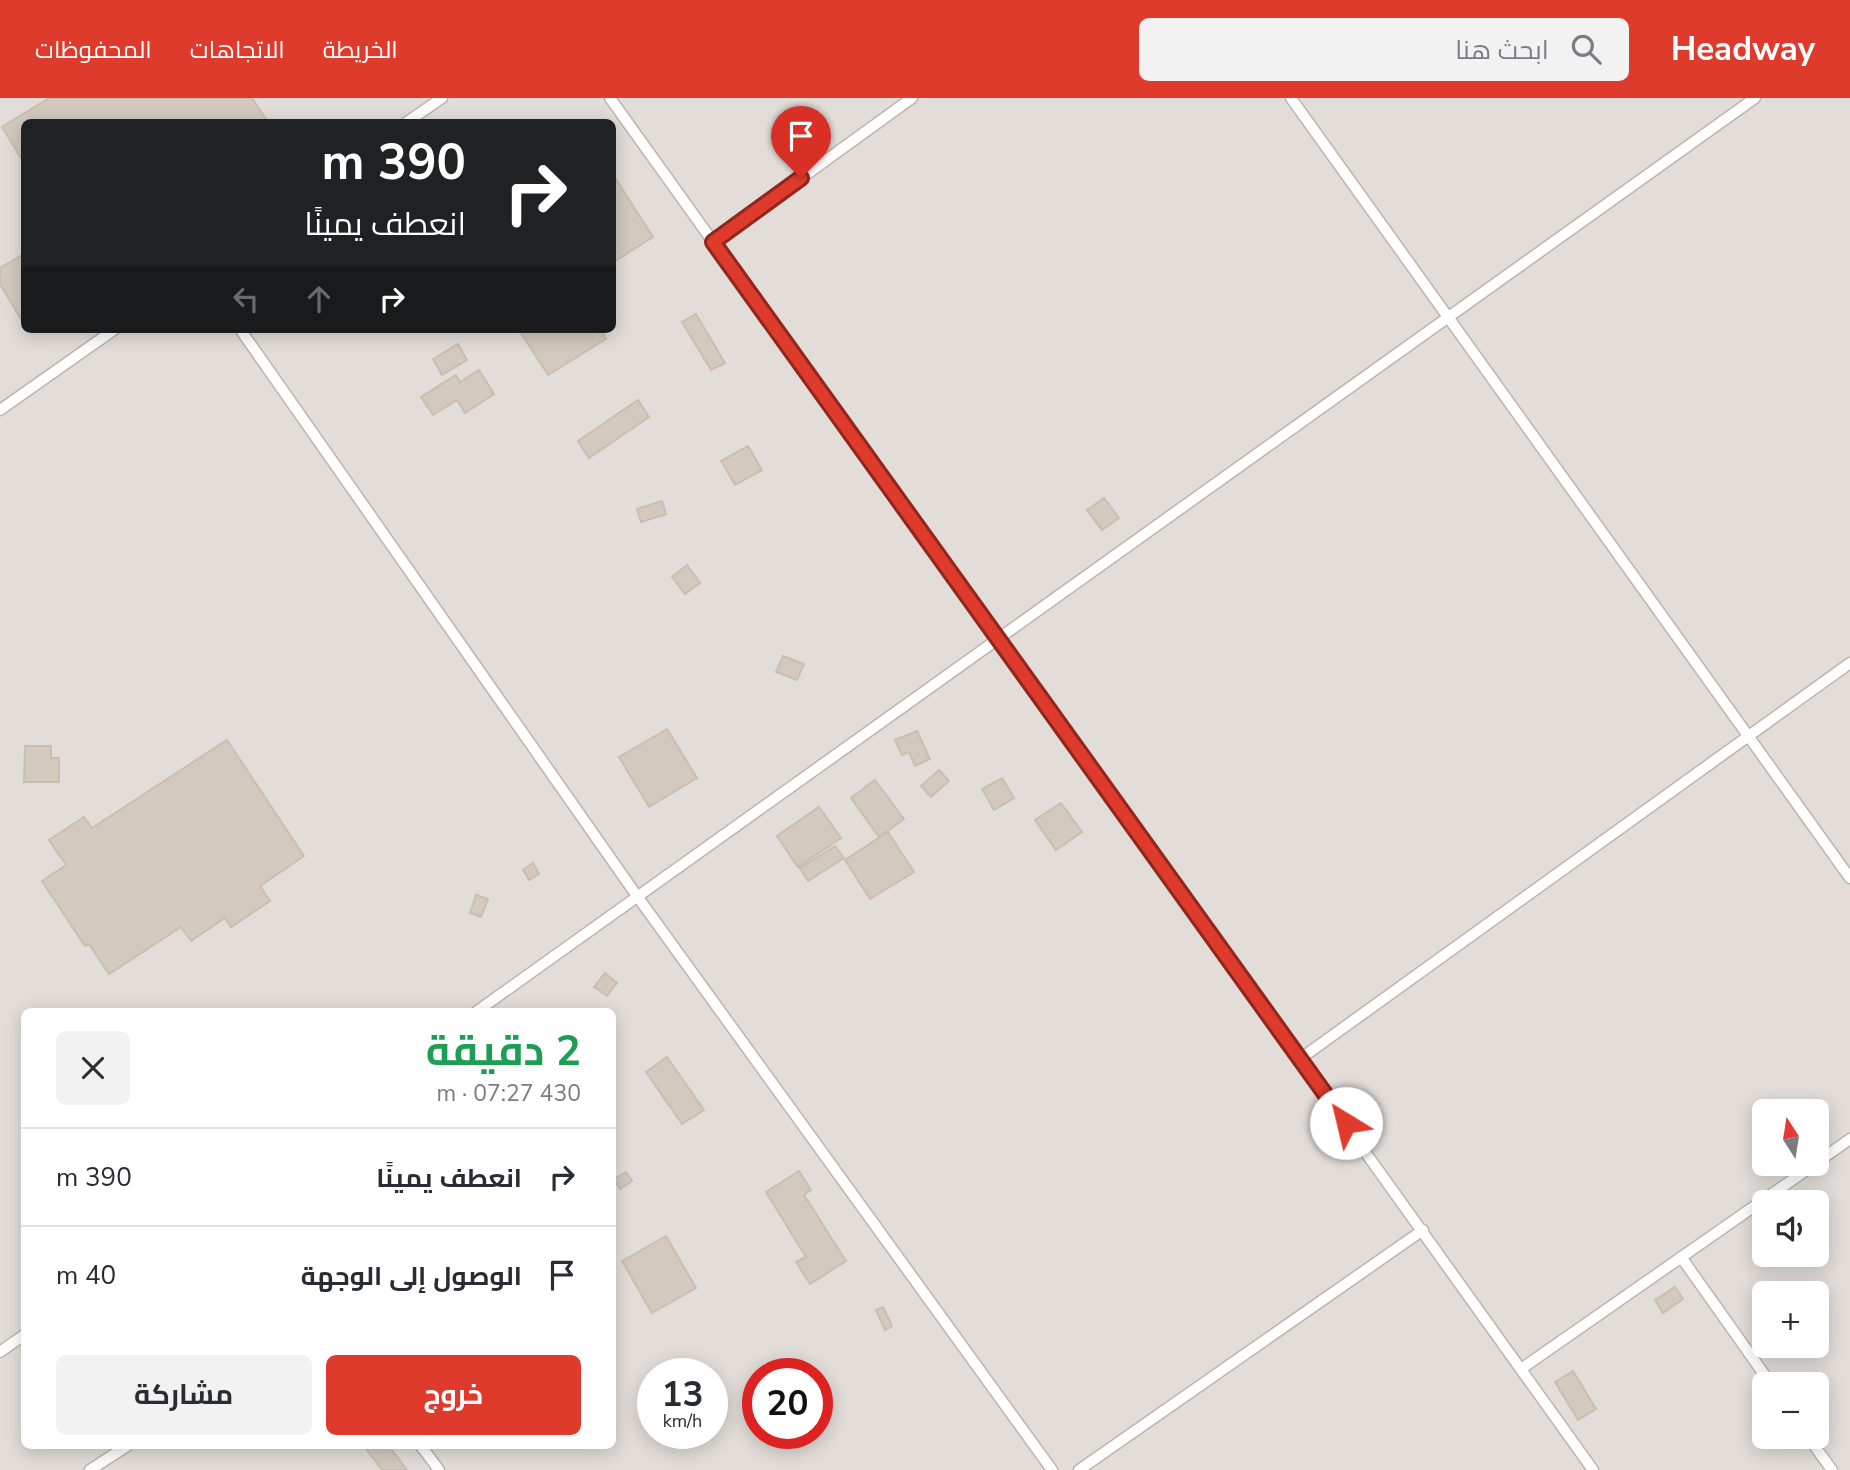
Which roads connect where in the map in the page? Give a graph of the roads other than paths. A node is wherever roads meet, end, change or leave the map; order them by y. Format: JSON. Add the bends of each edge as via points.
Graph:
{"nodes":[{"id":1,"x":442,"y":98,"type":"edge"},
{"id":2,"x":610,"y":98,"type":"edge"},
{"id":3,"x":912,"y":98,"type":"edge"},
{"id":4,"x":1291,"y":98,"type":"edge"},
{"id":5,"x":1755,"y":98,"type":"edge"},
{"id":6,"x":411,"y":119,"type":"edge"},
{"id":7,"x":713,"y":242,"type":"junction"},
{"id":8,"x":1449,"y":318,"type":"junction"},
{"id":9,"x":109,"y":333,"type":"edge"},
{"id":10,"x":243,"y":333,"type":"edge"},
{"id":11,"x":0,"y":411,"type":"edge"},
{"id":12,"x":997,"y":638,"type":"junction"},
{"id":13,"x":1850,"y":663,"type":"edge"},
{"id":14,"x":1748,"y":736,"type":"junction"},
{"id":15,"x":1850,"y":878,"type":"edge"},
{"id":16,"x":637,"y":896,"type":"junction"},
{"id":17,"x":482,"y":1008,"type":"edge"},
{"id":18,"x":1300,"y":1059,"type":"junction"},
{"id":19,"x":1850,"y":1139,"type":"edge"},
{"id":20,"x":1829,"y":1154,"type":"edge"},
{"id":21,"x":1797,"y":1176,"type":"edge"},
{"id":22,"x":1423,"y":1230,"type":"junction"},
{"id":23,"x":1681,"y":1257,"type":"junction"},
{"id":24,"x":21,"y":1337,"type":"edge"},
{"id":25,"x":0,"y":1352,"type":"edge"},
{"id":26,"x":1521,"y":1369,"type":"junction"},
{"id":27,"x":1762,"y":1372,"type":"edge"},
{"id":28,"x":122,"y":1449,"type":"edge"},
{"id":29,"x":423,"y":1449,"type":"edge"},
{"id":30,"x":1817,"y":1449,"type":"edge"},
{"id":31,"x":90,"y":1470,"type":"edge"},
{"id":32,"x":439,"y":1470,"type":"edge"},
{"id":33,"x":1052,"y":1470,"type":"edge"},
{"id":34,"x":1079,"y":1470,"type":"edge"},
{"id":35,"x":1594,"y":1470,"type":"edge"},
{"id":36,"x":1832,"y":1470,"type":"edge"}],
"edges":[{"from":1,"to":6,"type":"lane"},
{"from":2,"to":7,"type":"lane"},
{"from":3,"to":7,"type":"lane"},
{"from":4,"to":8,"type":"lane"},
{"from":5,"to":8,"type":"lane"},
{"from":7,"to":12,"type":"lane"},
{"from":8,"to":12,"type":"lane"},
{"from":8,"to":14,"type":"lane"},
{"from":9,"to":11,"type":"lane"},
{"from":10,"to":16,"type":"lane"},
{"from":12,"to":16,"type":"lane"},
{"from":12,"to":18,"type":"lane"},
{"from":13,"to":14,"type":"lane"},
{"from":14,"to":15,"type":"lane"},
{"from":14,"to":18,"type":"lane"},
{"from":16,"to":17,"type":"lane"},
{"from":16,"to":33,"type":"lane"},
{"from":18,"to":22,"type":"lane"},
{"from":19,"to":20,"type":"lane"},
{"from":21,"to":23,"type":"lane"},
{"from":22,"to":26,"type":"lane"},
{"from":22,"to":34,"type":"lane"},
{"from":23,"to":26,"type":"lane"},
{"from":23,"to":27,"type":"lane"},
{"from":24,"to":25,"type":"lane"},
{"from":26,"to":35,"type":"lane"},
{"from":28,"to":31,"type":"lane"},
{"from":29,"to":32,"type":"lane"},
{"from":30,"to":36,"type":"lane"}]}
